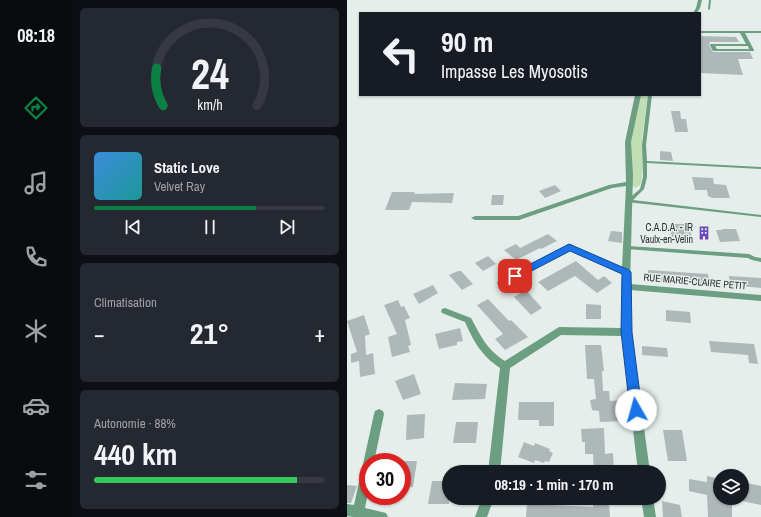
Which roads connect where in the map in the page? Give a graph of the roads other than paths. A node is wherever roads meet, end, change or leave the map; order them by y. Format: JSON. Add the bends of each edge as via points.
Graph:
{"nodes":[{"id":1,"x":700,"y":0,"type":"edge"},
{"id":2,"x":710,"y":0,"type":"edge"},
{"id":3,"x":709,"y":9,"type":"dead end"},
{"id":4,"x":696,"y":12,"type":"edge"},
{"id":5,"x":701,"y":32,"type":"edge"},
{"id":6,"x":742,"y":32,"type":"junction"},
{"id":7,"x":761,"y":32,"type":"edge"},
{"id":8,"x":749,"y":45,"type":"junction"},
{"id":9,"x":638,"y":96,"type":"edge"},
{"id":10,"x":650,"y":96,"type":"edge"},
{"id":11,"x":645,"y":162,"type":"junction"},
{"id":12,"x":761,"y":168,"type":"edge"},
{"id":13,"x":629,"y":184,"type":"junction"},
{"id":14,"x":629,"y":201,"type":"junction"},
{"id":15,"x":761,"y":216,"type":"edge"},
{"id":16,"x":475,"y":218,"type":"dead end"},
{"id":17,"x":628,"y":248,"type":"junction"},
{"id":18,"x":761,"y":260,"type":"edge"},
{"id":19,"x":626,"y":272,"type":"junction"},
{"id":20,"x":501,"y":283,"type":"dead end"},
{"id":21,"x":627,"y":287,"type":"junction"},
{"id":22,"x":761,"y":298,"type":"edge"},
{"id":23,"x":445,"y":311,"type":"dead end"},
{"id":24,"x":626,"y":332,"type":"junction"},
{"id":25,"x":505,"y":366,"type":"junction"},
{"id":26,"x":379,"y":414,"type":"dead end"},
{"id":27,"x":371,"y":453,"type":"edge"},
{"id":28,"x":495,"y":465,"type":"edge"},
{"id":29,"x":643,"y":465,"type":"edge"},
{"id":30,"x":359,"y":493,"type":"edge"},
{"id":31,"x":485,"y":505,"type":"edge"},
{"id":32,"x":648,"y":505,"type":"edge"},
{"id":33,"x":353,"y":511,"type":"edge"},
{"id":34,"x":382,"y":517,"type":"edge"},
{"id":35,"x":481,"y":517,"type":"edge"},
{"id":36,"x":650,"y":517,"type":"edge"}],
"edges":[{"from":1,"to":4,"type":"street"},
{"from":2,"to":3,"type":"lane"},
{"from":5,"to":6,"type":"street"},
{"from":6,"to":7,"type":"street"},
{"from":6,"to":8,"type":"street"},
{"from":8,"to":8,"type":"street","via":[[752,50],[715,50],[712,45]]},
{"from":9,"to":13,"type":"street","via":[[628,136]]},
{"from":10,"to":11,"type":"lane"},
{"from":11,"to":12,"type":"lane"},
{"from":11,"to":14,"type":"lane","via":[[644,183]]},
{"from":13,"to":14,"type":"street"},
{"from":13,"to":16,"type":"street","via":[[611,186],[519,218]]},
{"from":14,"to":15,"type":"lane"},
{"from":14,"to":17,"type":"street"},
{"from":17,"to":18,"type":"lane","via":[[749,256],[754,260]]},
{"from":17,"to":19,"type":"street"},
{"from":19,"to":20,"type":"street","via":[[569,247]]},
{"from":19,"to":21,"type":"street"},
{"from":21,"to":22,"type":"street","name":"RUE MARIE-CLAIRE PETIT"},
{"from":21,"to":24,"type":"street"},
{"from":23,"to":25,"type":"street","via":[[468,320],[485,352]]},
{"from":24,"to":25,"type":"street","via":[[559,331]]},
{"from":24,"to":29,"type":"street"},
{"from":25,"to":28,"type":"street"},
{"from":26,"to":27,"type":"street"},
{"from":30,"to":33,"type":"street"},
{"from":31,"to":35,"type":"street"},
{"from":32,"to":36,"type":"street"},
{"from":33,"to":34,"type":"street"}]}
